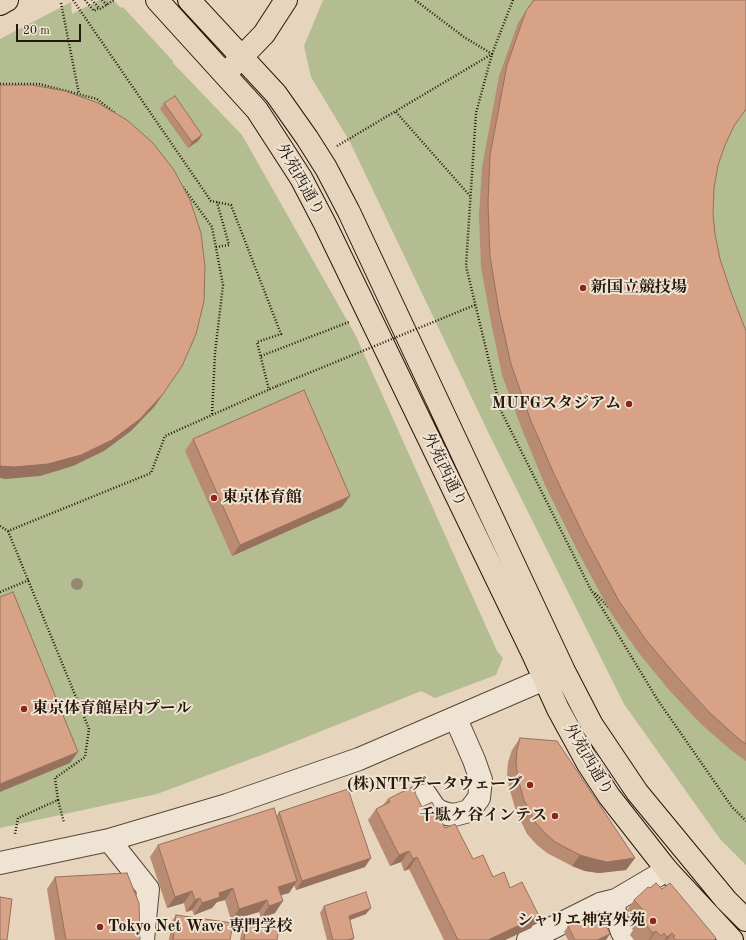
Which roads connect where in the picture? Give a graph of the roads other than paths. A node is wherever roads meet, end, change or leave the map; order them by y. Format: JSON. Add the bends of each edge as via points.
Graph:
{"nodes":[{"id":1,"x":6,"y":0,"type":"edge"},
{"id":2,"x":157,"y":0,"type":"edge"},
{"id":3,"x":189,"y":0,"type":"edge"},
{"id":4,"x":286,"y":0,"type":"edge"},
{"id":5,"x":0,"y":4,"type":"edge"},
{"id":6,"x":243,"y":57,"type":"junction"},
{"id":7,"x":225,"y":74,"type":"junction"},
{"id":8,"x":554,"y":675,"type":"junction"},
{"id":9,"x":456,"y":719,"type":"junction"},
{"id":10,"x":426,"y":795,"type":"dead end"},
{"id":11,"x":109,"y":840,"type":"junction"},
{"id":12,"x":0,"y":863,"type":"edge"},
{"id":13,"x":666,"y":870,"type":"junction"},
{"id":14,"x":616,"y":900,"type":"junction"},
{"id":15,"x":746,"y":920,"type":"edge"},
{"id":16,"x":143,"y":940,"type":"edge"},
{"id":17,"x":528,"y":940,"type":"edge"},
{"id":18,"x":627,"y":940,"type":"edge"},
{"id":19,"x":732,"y":940,"type":"edge"}],
"edges":[{"from":1,"to":5,"type":"main road"},
{"from":2,"to":7,"type":"main road","name":"外苑西通り"},
{"from":3,"to":6,"type":"main road","name":"外苑西通り"},
{"from":4,"to":6,"type":"main road","via":[[264,34]]},
{"from":6,"to":7,"type":"main road"},
{"from":6,"to":8,"type":"main road","name":"外苑西通り","via":[[276,94],[307,138],[349,212]]},
{"from":7,"to":8,"type":"main road","name":"外苑西通り","via":[[257,110],[301,178]]},
{"from":8,"to":9,"type":"street"},
{"from":8,"to":13,"type":"main road","name":"外苑西通り","via":[[573,737],[608,796]]},
{"from":8,"to":15,"type":"main road","name":"外苑西通り","via":[[592,724],[637,792],[726,900]]},
{"from":9,"to":10,"type":"street","via":[[481,780],[479,798],[469,811],[454,815],[434,808]]},
{"from":9,"to":11,"type":"street","via":[[359,759],[227,805]]},
{"from":11,"to":12,"type":"street"},
{"from":11,"to":16,"type":"street","via":[[148,889]]},
{"from":13,"to":14,"type":"street"},
{"from":13,"to":19,"type":"main road","name":"外苑西通り"},
{"from":14,"to":17,"type":"street","via":[[600,904]]},
{"from":14,"to":18,"type":"street","via":[[614,909]]}]}
